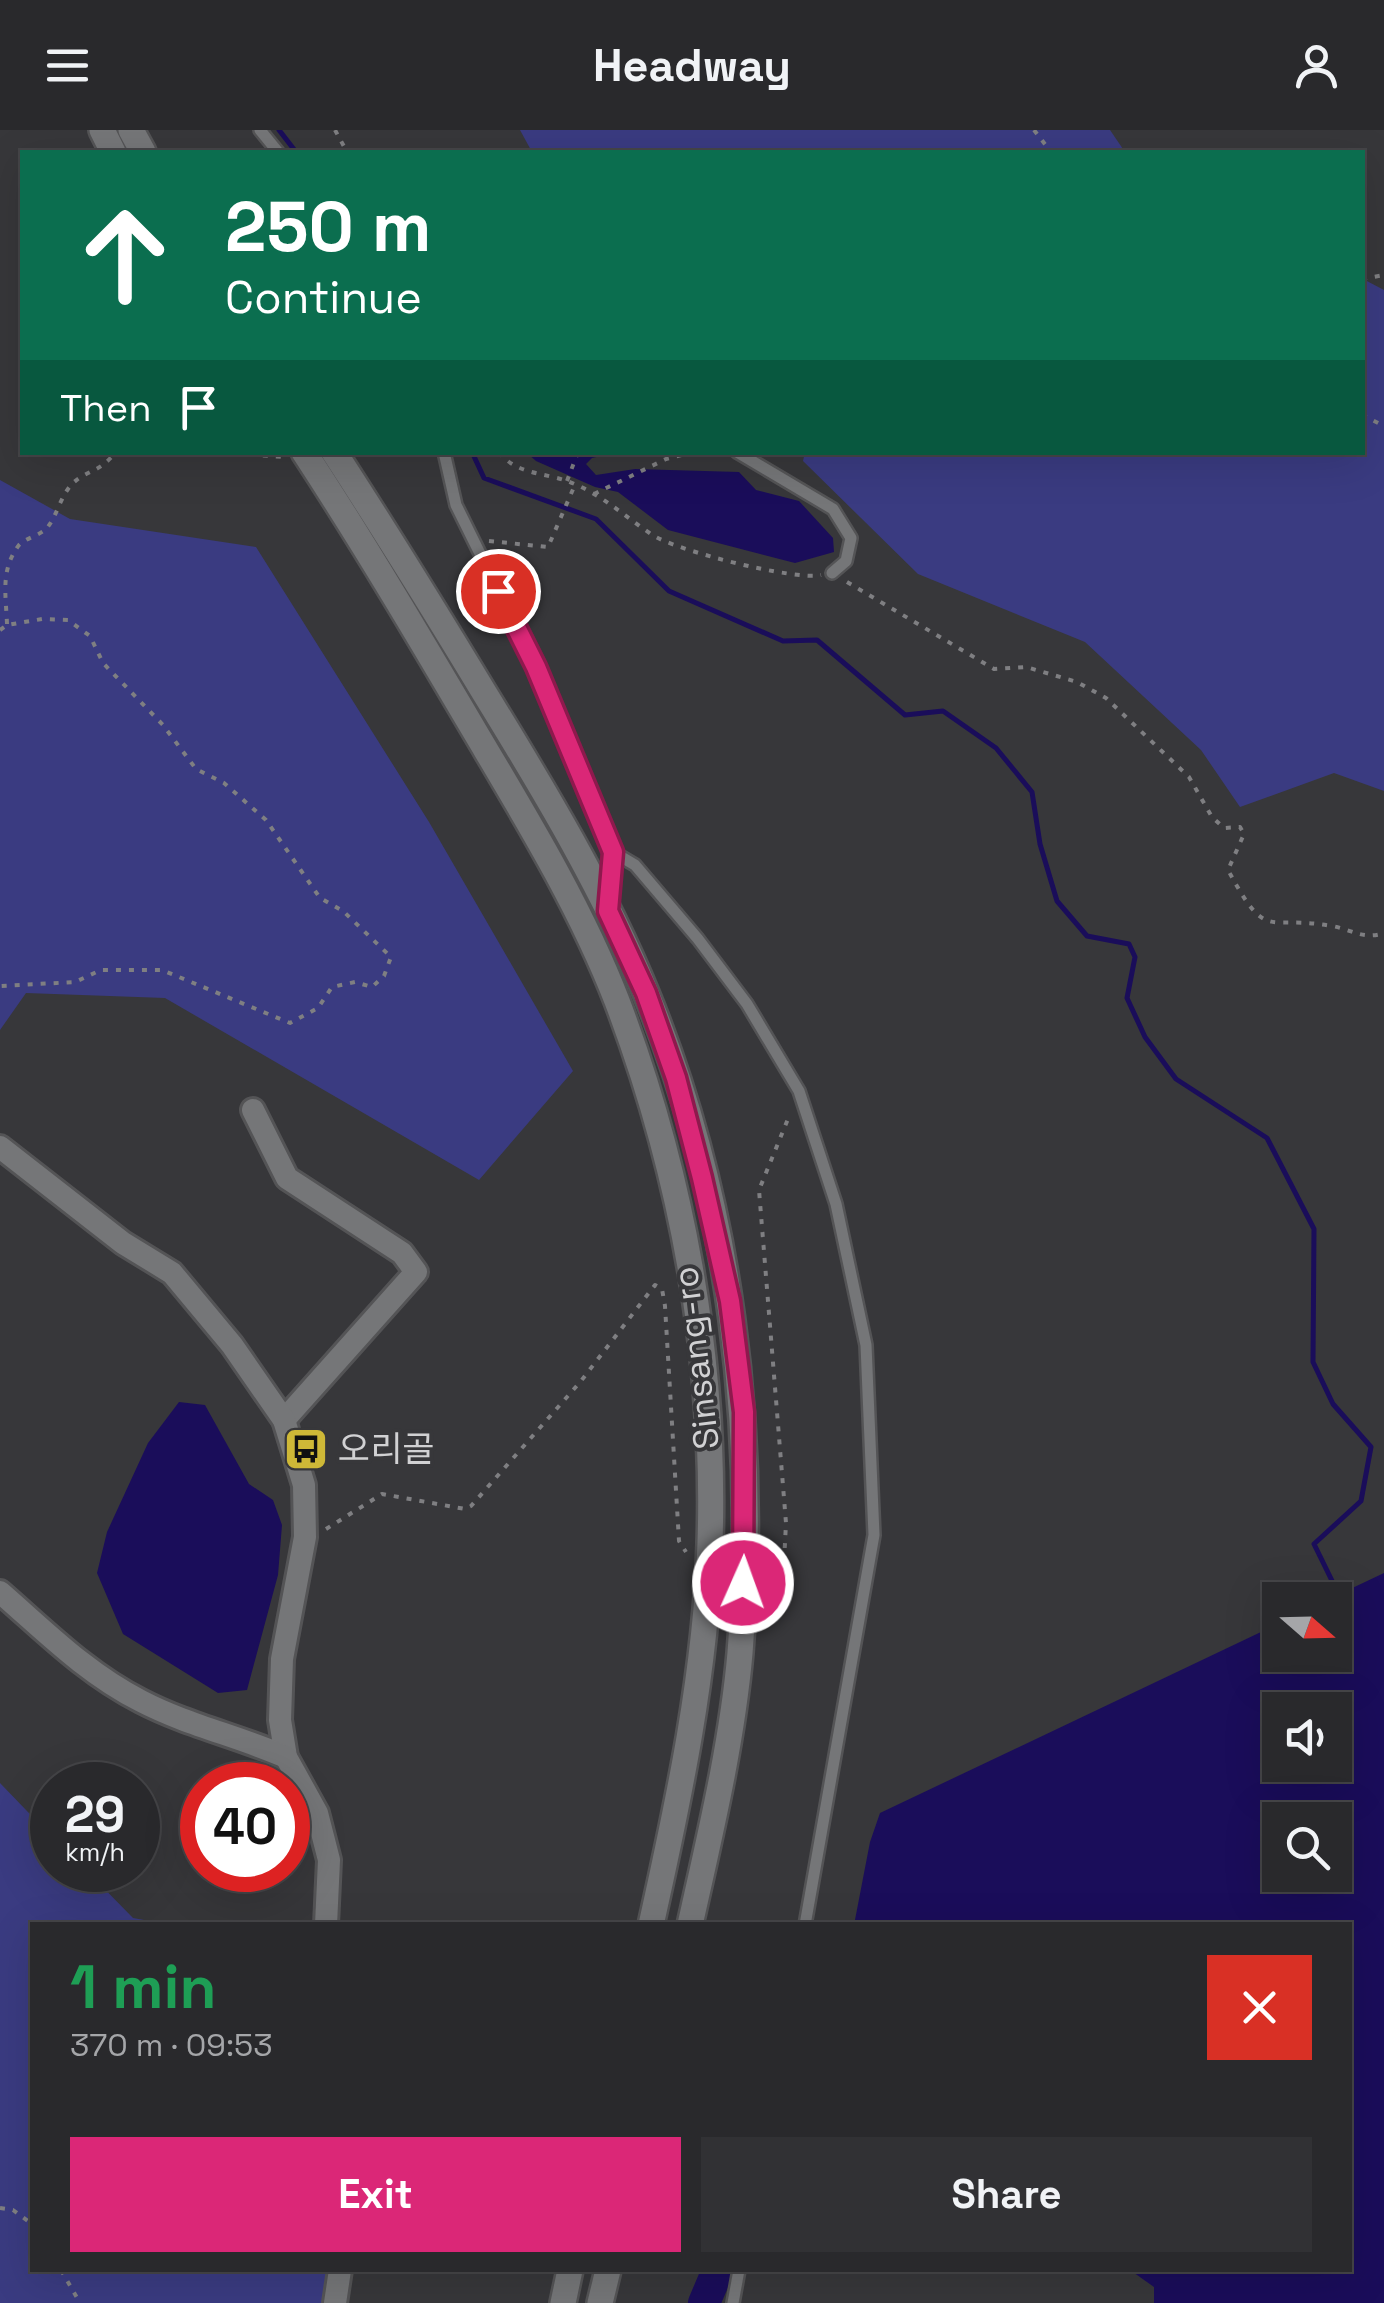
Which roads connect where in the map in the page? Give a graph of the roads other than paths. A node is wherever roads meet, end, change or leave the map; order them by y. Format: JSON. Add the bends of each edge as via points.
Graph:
{"nodes":[{"id":1,"x":260,"y":130,"type":"edge"},
{"id":2,"x":276,"y":150,"type":"edge"},
{"id":3,"x":305,"y":455,"type":"edge"},
{"id":4,"x":336,"y":455,"type":"edge"},
{"id":5,"x":445,"y":455,"type":"edge"},
{"id":6,"x":741,"y":455,"type":"edge"},
{"id":7,"x":832,"y":573,"type":"road end"},
{"id":8,"x":613,"y":852,"type":"junction"},
{"id":9,"x":608,"y":911,"type":"junction"},
{"id":10,"x":254,"y":1110,"type":"dead end"},
{"id":11,"x":0,"y":1147,"type":"edge"},
{"id":12,"x":284,"y":1420,"type":"junction"},
{"id":13,"x":0,"y":1592,"type":"edge"},
{"id":14,"x":286,"y":1757,"type":"junction"},
{"id":15,"x":326,"y":1922,"type":"edge"},
{"id":16,"x":653,"y":1922,"type":"edge"},
{"id":17,"x":691,"y":1922,"type":"edge"},
{"id":18,"x":805,"y":1922,"type":"edge"},
{"id":19,"x":340,"y":2272,"type":"edge"},
{"id":20,"x":570,"y":2272,"type":"edge"},
{"id":21,"x":608,"y":2272,"type":"edge"},
{"id":22,"x":738,"y":2272,"type":"edge"},
{"id":23,"x":335,"y":2303,"type":"edge"},
{"id":24,"x":562,"y":2303,"type":"edge"},
{"id":25,"x":600,"y":2303,"type":"edge"},
{"id":26,"x":733,"y":2303,"type":"edge"}],
"edges":[{"from":1,"to":2,"type":"lane"},
{"from":3,"to":16,"type":"street","name":"Sinsang-ro","via":[[522,810],[616,998],[672,1180],[698,1301],[708,1412],[703,1648]]},
{"from":4,"to":9,"type":"street","name":"Sinsang-ro","via":[[551,801]]},
{"from":5,"to":8,"type":"lane","via":[[456,505],[536,667]]},
{"from":6,"to":7,"type":"lane","via":[[833,509],[851,538],[846,561]]},
{"from":8,"to":9,"type":"lane"},
{"from":8,"to":18,"type":"lane","via":[[635,865],[698,939],[799,1091],[836,1204],[866,1345],[874,1535]]},
{"from":9,"to":17,"type":"street","name":"Sinsang-ro","via":[[676,1078],[730,1301],[744,1412],[740,1655]]},
{"from":10,"to":12,"type":"street","via":[[287,1178],[402,1253],[416,1272]]},
{"from":11,"to":12,"type":"street","via":[[172,1274]]},
{"from":12,"to":14,"type":"street","via":[[304,1486],[304,1537],[282,1659]]},
{"from":13,"to":14,"type":"street","via":[[66,1654],[106,1681],[188,1722]]},
{"from":14,"to":15,"type":"street","via":[[317,1814],[329,1860]]},
{"from":19,"to":23,"type":"street"},
{"from":20,"to":24,"type":"street"},
{"from":21,"to":25,"type":"street"},
{"from":22,"to":26,"type":"lane"}]}
